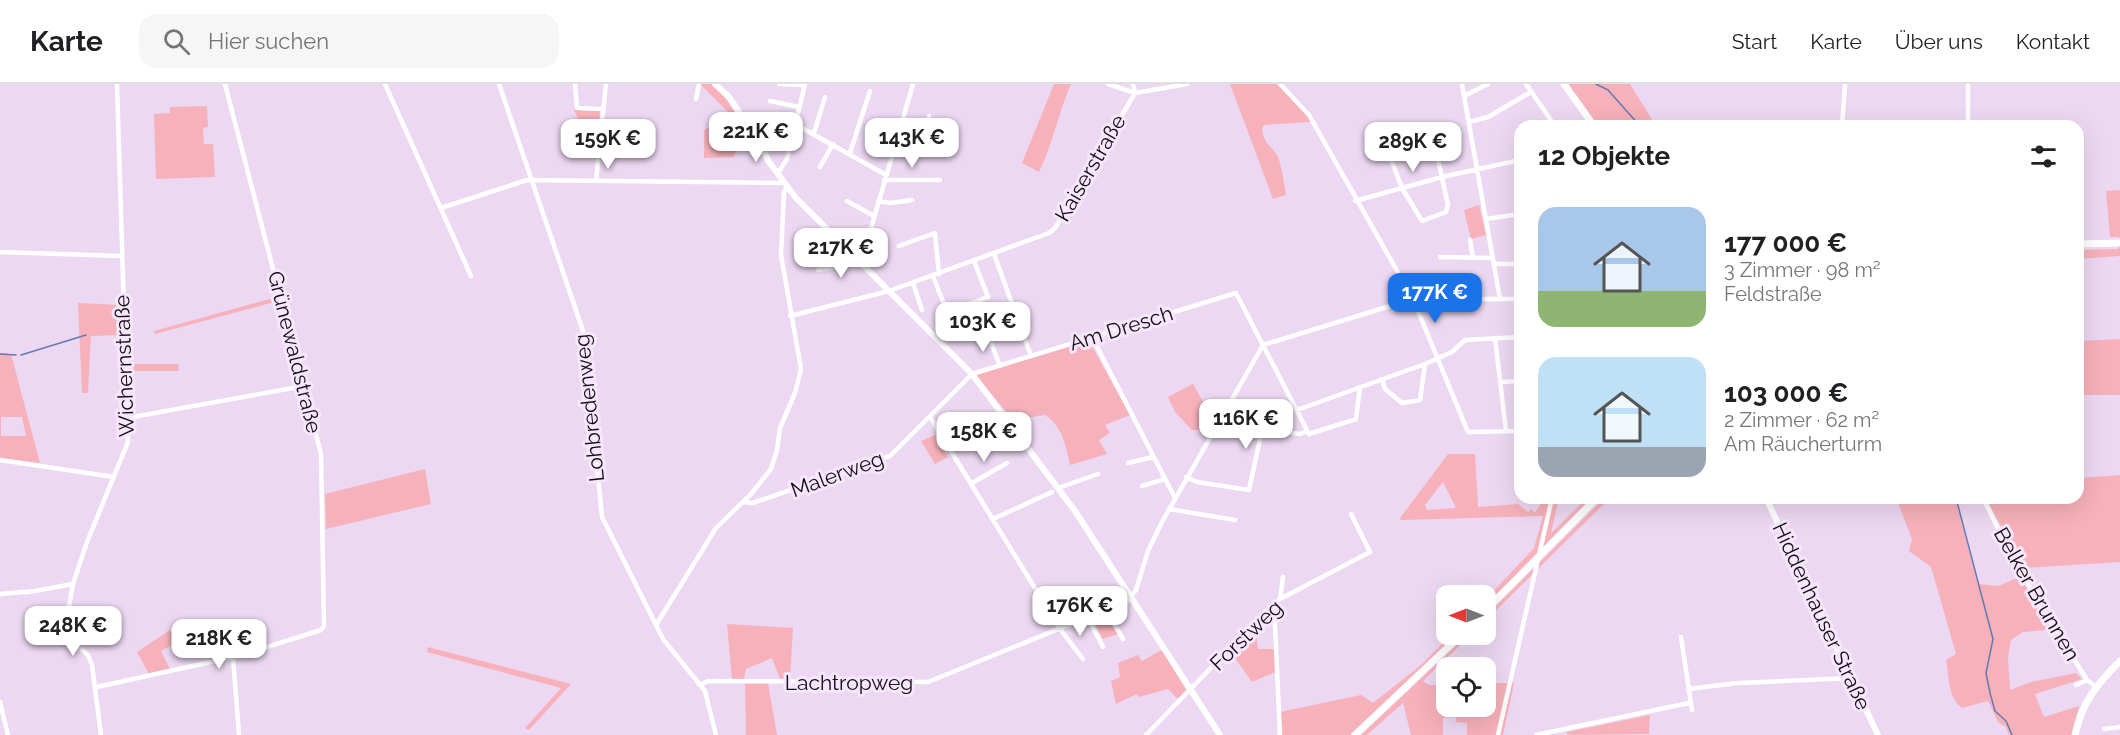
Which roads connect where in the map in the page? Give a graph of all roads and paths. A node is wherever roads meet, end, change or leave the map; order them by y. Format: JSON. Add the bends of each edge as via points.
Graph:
{"nodes":[{"id":1,"x":117,"y":84,"type":"edge"},
{"id":2,"x":225,"y":84,"type":"edge"},
{"id":3,"x":385,"y":84,"type":"edge"},
{"id":4,"x":499,"y":84,"type":"edge"},
{"id":5,"x":575,"y":84,"type":"edge"},
{"id":6,"x":606,"y":84,"type":"edge"},
{"id":7,"x":699,"y":84,"type":"edge"},
{"id":8,"x":715,"y":84,"type":"edge"},
{"id":9,"x":779,"y":84,"type":"edge"},
{"id":10,"x":913,"y":84,"type":"edge"},
{"id":11,"x":1108,"y":84,"type":"edge"},
{"id":12,"x":1134,"y":84,"type":"edge"},
{"id":13,"x":1187,"y":84,"type":"edge"},
{"id":14,"x":1280,"y":84,"type":"edge"},
{"id":15,"x":1462,"y":84,"type":"edge"},
{"id":16,"x":1488,"y":84,"type":"edge"},
{"id":17,"x":1526,"y":84,"type":"edge"},
{"id":18,"x":1564,"y":84,"type":"edge"},
{"id":19,"x":1845,"y":84,"type":"edge"},
{"id":20,"x":1968,"y":84,"type":"edge"},
{"id":21,"x":805,"y":85,"type":"edge"},
{"id":22,"x":870,"y":91,"type":"dead end"},
{"id":23,"x":1531,"y":92,"type":"junction"},
{"id":24,"x":1135,"y":93,"type":"junction"},
{"id":25,"x":1464,"y":96,"type":"junction"},
{"id":26,"x":825,"y":97,"type":"dead end"},
{"id":27,"x":696,"y":99,"type":"dead end"},
{"id":28,"x":770,"y":101,"type":"dead end"},
{"id":29,"x":799,"y":106,"type":"junction"},
{"id":30,"x":603,"y":109,"type":"junction"},
{"id":31,"x":929,"y":116,"type":"dead end"},
{"id":32,"x":1551,"y":120,"type":"edge"},
{"id":33,"x":1590,"y":120,"type":"edge"},
{"id":34,"x":1842,"y":120,"type":"edge"},
{"id":35,"x":1968,"y":120,"type":"edge"},
{"id":36,"x":1469,"y":122,"type":"junction"},
{"id":37,"x":795,"y":124,"type":"junction"},
{"id":38,"x":899,"y":132,"type":"junction"},
{"id":39,"x":814,"y":133,"type":"junction"},
{"id":40,"x":833,"y":144,"type":"junction"},
{"id":41,"x":850,"y":153,"type":"junction"},
{"id":42,"x":1389,"y":153,"type":"junction"},
{"id":43,"x":1370,"y":156,"type":"dead end"},
{"id":44,"x":1514,"y":161,"type":"edge"},
{"id":45,"x":820,"y":167,"type":"dead end"},
{"id":46,"x":1477,"y":170,"type":"junction"},
{"id":47,"x":777,"y":172,"type":"junction"},
{"id":48,"x":1442,"y":177,"type":"junction"},
{"id":49,"x":885,"y":178,"type":"junction"},
{"id":50,"x":940,"y":180,"type":"dead end"},
{"id":51,"x":532,"y":181,"type":"junction"},
{"id":52,"x":596,"y":181,"type":"junction"},
{"id":53,"x":785,"y":185,"type":"junction"},
{"id":54,"x":1402,"y":188,"type":"junction"},
{"id":55,"x":912,"y":200,"type":"dead end"},
{"id":56,"x":847,"y":201,"type":"dead end"},
{"id":57,"x":878,"y":201,"type":"junction"},
{"id":58,"x":1355,"y":201,"type":"junction"},
{"id":59,"x":441,"y":208,"type":"junction"},
{"id":60,"x":1514,"y":215,"type":"edge"},
{"id":61,"x":874,"y":216,"type":"junction"},
{"id":62,"x":1486,"y":219,"type":"junction"},
{"id":63,"x":1470,"y":240,"type":"dead end"},
{"id":64,"x":2120,"y":243,"type":"edge"},
{"id":65,"x":2084,"y":244,"type":"edge"},
{"id":66,"x":899,"y":246,"type":"dead end"},
{"id":67,"x":0,"y":252,"type":"edge"},
{"id":68,"x":994,"y":254,"type":"junction"},
{"id":69,"x":121,"y":255,"type":"junction"},
{"id":70,"x":1440,"y":256,"type":"dead end"},
{"id":71,"x":1473,"y":258,"type":"junction"},
{"id":72,"x":1493,"y":258,"type":"junction"},
{"id":73,"x":974,"y":261,"type":"junction"},
{"id":74,"x":861,"y":262,"type":"junction"},
{"id":75,"x":1494,"y":264,"type":"junction"},
{"id":76,"x":1514,"y":264,"type":"edge"},
{"id":77,"x":818,"y":270,"type":"dead end"},
{"id":78,"x":936,"y":275,"type":"junction"},
{"id":79,"x":471,"y":276,"type":"dead end"},
{"id":80,"x":913,"y":283,"type":"junction"},
{"id":81,"x":889,"y":291,"type":"junction"},
{"id":82,"x":1413,"y":299,"type":"junction"},
{"id":83,"x":1500,"y":299,"type":"junction"},
{"id":84,"x":1514,"y":299,"type":"edge"},
{"id":85,"x":922,"y":310,"type":"dead end"},
{"id":86,"x":790,"y":316,"type":"junction"},
{"id":87,"x":987,"y":332,"type":"dead end"},
{"id":88,"x":1092,"y":337,"type":"junction"},
{"id":89,"x":1495,"y":338,"type":"junction"},
{"id":90,"x":1514,"y":338,"type":"edge"},
{"id":91,"x":1263,"y":345,"type":"junction"},
{"id":92,"x":1031,"y":356,"type":"junction"},
{"id":93,"x":1437,"y":358,"type":"junction"},
{"id":94,"x":1425,"y":364,"type":"junction"},
{"id":95,"x":1000,"y":366,"type":"junction"},
{"id":96,"x":972,"y":374,"type":"junction"},
{"id":97,"x":1382,"y":379,"type":"junction"},
{"id":98,"x":1514,"y":381,"type":"edge"},
{"id":99,"x":1500,"y":382,"type":"junction"},
{"id":100,"x":304,"y":386,"type":"junction"},
{"id":101,"x":1360,"y":387,"type":"junction"},
{"id":102,"x":1297,"y":410,"type":"junction"},
{"id":103,"x":930,"y":417,"type":"junction"},
{"id":104,"x":127,"y":418,"type":"junction"},
{"id":105,"x":983,"y":427,"type":"dead end"},
{"id":106,"x":1506,"y":431,"type":"junction"},
{"id":107,"x":1514,"y":431,"type":"edge"},
{"id":108,"x":1308,"y":433,"type":"junction"},
{"id":109,"x":951,"y":449,"type":"junction"},
{"id":110,"x":1153,"y":457,"type":"junction"},
{"id":111,"x":0,"y":460,"type":"edge"},
{"id":112,"x":1007,"y":463,"type":"dead end"},
{"id":113,"x":1128,"y":463,"type":"dead end"},
{"id":114,"x":1098,"y":474,"type":"dead end"},
{"id":115,"x":114,"y":477,"type":"junction"},
{"id":116,"x":1186,"y":477,"type":"junction"},
{"id":117,"x":1165,"y":479,"type":"junction"},
{"id":118,"x":972,"y":483,"type":"junction"},
{"id":119,"x":1142,"y":486,"type":"dead end"},
{"id":120,"x":1055,"y":490,"type":"junction"},
{"id":121,"x":1175,"y":498,"type":"junction"},
{"id":122,"x":743,"y":502,"type":"junction"},
{"id":123,"x":1551,"y":504,"type":"edge"},
{"id":124,"x":1591,"y":504,"type":"edge"},
{"id":125,"x":1769,"y":504,"type":"edge"},
{"id":126,"x":1986,"y":504,"type":"edge"},
{"id":127,"x":1169,"y":509,"type":"junction"},
{"id":128,"x":1351,"y":514,"type":"dead end"},
{"id":129,"x":993,"y":519,"type":"junction"},
{"id":130,"x":1235,"y":520,"type":"dead end"},
{"id":131,"x":1283,"y":577,"type":"dead end"},
{"id":132,"x":73,"y":584,"type":"junction"},
{"id":133,"x":0,"y":594,"type":"edge"},
{"id":134,"x":1129,"y":596,"type":"junction"},
{"id":135,"x":1280,"y":599,"type":"junction"},
{"id":136,"x":1496,"y":600,"type":"edge"},
{"id":137,"x":1274,"y":604,"type":"junction"},
{"id":138,"x":1106,"y":610,"type":"junction"},
{"id":139,"x":1088,"y":618,"type":"junction"},
{"id":140,"x":656,"y":625,"type":"junction"},
{"id":141,"x":1060,"y":629,"type":"junction"},
{"id":142,"x":1681,"y":637,"type":"dead end"},
{"id":143,"x":1123,"y":639,"type":"dead end"},
{"id":144,"x":1450,"y":645,"type":"edge"},
{"id":145,"x":1103,"y":647,"type":"dead end"},
{"id":146,"x":233,"y":657,"type":"junction"},
{"id":147,"x":1083,"y":659,"type":"dead end"},
{"id":148,"x":2120,"y":660,"type":"edge"},
{"id":149,"x":1851,"y":678,"type":"junction"},
{"id":150,"x":2087,"y":680,"type":"junction"},
{"id":151,"x":700,"y":685,"type":"junction"},
{"id":152,"x":2076,"y":685,"type":"dead end"},
{"id":153,"x":2095,"y":686,"type":"junction"},
{"id":154,"x":97,"y":687,"type":"junction"},
{"id":155,"x":1688,"y":689,"type":"junction"},
{"id":156,"x":1190,"y":690,"type":"junction"},
{"id":157,"x":0,"y":702,"type":"edge"},
{"id":158,"x":1689,"y":703,"type":"junction"},
{"id":159,"x":1692,"y":710,"type":"dead end"},
{"id":160,"x":2120,"y":727,"type":"edge"},
{"id":161,"x":2104,"y":729,"type":"dead end"},
{"id":162,"x":9,"y":735,"type":"edge"},
{"id":163,"x":101,"y":735,"type":"edge"},
{"id":164,"x":239,"y":735,"type":"edge"},
{"id":165,"x":716,"y":735,"type":"edge"},
{"id":166,"x":1146,"y":735,"type":"edge"},
{"id":167,"x":1220,"y":735,"type":"edge"},
{"id":168,"x":1280,"y":735,"type":"edge"},
{"id":169,"x":1354,"y":735,"type":"edge"},
{"id":170,"x":1498,"y":735,"type":"edge"},
{"id":171,"x":1536,"y":735,"type":"edge"},
{"id":172,"x":1878,"y":735,"type":"edge"},
{"id":173,"x":2075,"y":735,"type":"edge"}],
"edges":[{"from":1,"to":69,"type":"street","name":"Wichernstraße"},
{"from":2,"to":100,"type":"street","name":"Grünewaldstraße"},
{"from":3,"to":59,"type":"street"},
{"from":4,"to":51,"type":"street","name":"Lohbredenweg"},
{"from":5,"to":30,"type":"street","via":[[577,108]]},
{"from":6,"to":30,"type":"street"},
{"from":7,"to":27,"type":"street"},
{"from":8,"to":47,"type":"street","via":[[729,97]]},
{"from":9,"to":21,"type":"street"},
{"from":10,"to":38,"type":"street"},
{"from":11,"to":24,"type":"street"},
{"from":12,"to":24,"type":"street"},
{"from":13,"to":24,"type":"street","name":"Kaiserstraße"},
{"from":14,"to":58,"type":"street","via":[[1309,115]]},
{"from":15,"to":25,"type":"street"},
{"from":16,"to":25,"type":"street"},
{"from":17,"to":23,"type":"street"},
{"from":18,"to":33,"type":"main road"},
{"from":19,"to":34,"type":"street"},
{"from":20,"to":35,"type":"street"},
{"from":21,"to":29,"type":"street"},
{"from":22,"to":41,"type":"street"},
{"from":23,"to":32,"type":"street"},
{"from":23,"to":36,"type":"street","via":[[1488,117]]},
{"from":24,"to":68,"type":"street","name":"Kaiserstraße","via":[[1053,230]]},
{"from":25,"to":36,"type":"street"},
{"from":26,"to":39,"type":"street"},
{"from":28,"to":29,"type":"street"},
{"from":29,"to":37,"type":"street"},
{"from":30,"to":52,"type":"street"},
{"from":31,"to":38,"type":"street","via":[[927,135]]},
{"from":36,"to":46,"type":"street"},
{"from":37,"to":39,"type":"street"},
{"from":37,"to":47,"type":"street","via":[[786,163]]},
{"from":38,"to":49,"type":"street"},
{"from":39,"to":40,"type":"street"},
{"from":40,"to":41,"type":"street"},
{"from":40,"to":45,"type":"street"},
{"from":41,"to":49,"type":"street"},
{"from":42,"to":43,"type":"street"},
{"from":42,"to":48,"type":"street","via":[[1434,137]]},
{"from":42,"to":54,"type":"street"},
{"from":44,"to":46,"type":"street"},
{"from":46,"to":48,"type":"street"},
{"from":46,"to":62,"type":"street"},
{"from":47,"to":53,"type":"street"},
{"from":48,"to":54,"type":"street"},
{"from":48,"to":54,"type":"street","via":[[1446,212],[1422,221]]},
{"from":49,"to":50,"type":"street"},
{"from":49,"to":57,"type":"street"},
{"from":51,"to":52,"type":"street"},
{"from":51,"to":59,"type":"street"},
{"from":51,"to":140,"type":"street","name":"Lohbredenweg","via":[[584,334],[599,507]]},
{"from":52,"to":53,"type":"street"},
{"from":53,"to":74,"type":"street"},
{"from":53,"to":86,"type":"street","via":[[781,255]]},
{"from":54,"to":58,"type":"street"},
{"from":55,"to":57,"type":"street"},
{"from":56,"to":61,"type":"street"},
{"from":57,"to":61,"type":"street"},
{"from":58,"to":82,"type":"street"},
{"from":59,"to":79,"type":"street"},
{"from":60,"to":62,"type":"street"},
{"from":61,"to":74,"type":"street"},
{"from":62,"to":72,"type":"street"},
{"from":63,"to":71,"type":"street"},
{"from":64,"to":65,"type":"main road"},
{"from":66,"to":78,"type":"street","via":[[935,233]]},
{"from":67,"to":69,"type":"street"},
{"from":68,"to":73,"type":"street","name":"Kaiserstraße"},
{"from":68,"to":92,"type":"street"},
{"from":69,"to":104,"type":"street","name":"Wichernstraße"},
{"from":70,"to":71,"type":"street"},
{"from":71,"to":72,"type":"street"},
{"from":72,"to":75,"type":"street"},
{"from":73,"to":78,"type":"street","name":"Kaiserstraße"},
{"from":73,"to":78,"type":"street","via":[[988,297],[947,312]]},
{"from":74,"to":77,"type":"street"},
{"from":74,"to":81,"type":"street"},
{"from":75,"to":76,"type":"street"},
{"from":75,"to":83,"type":"street"},
{"from":78,"to":80,"type":"street","name":"Kaiserstraße"},
{"from":80,"to":81,"type":"street","name":"Kaiserstraße"},
{"from":80,"to":85,"type":"street"},
{"from":81,"to":86,"type":"street","name":"Kaiserstraße"},
{"from":81,"to":96,"type":"street"},
{"from":82,"to":83,"type":"street"},
{"from":82,"to":91,"type":"street"},
{"from":82,"to":93,"type":"street"},
{"from":83,"to":84,"type":"street"},
{"from":86,"to":122,"type":"street","via":[[800,381],[782,420],[771,469]]},
{"from":87,"to":95,"type":"street"},
{"from":88,"to":91,"type":"street","name":"Am Dresch","via":[[1236,293]]},
{"from":88,"to":92,"type":"street","name":"Am Dresch"},
{"from":88,"to":110,"type":"street"},
{"from":89,"to":90,"type":"street"},
{"from":89,"to":93,"type":"street","via":[[1464,340],[1452,352]]},
{"from":89,"to":99,"type":"street"},
{"from":91,"to":102,"type":"street"},
{"from":91,"to":116,"type":"street"},
{"from":92,"to":95,"type":"street","name":"Am Dresch"},
{"from":93,"to":94,"type":"street"},
{"from":93,"to":106,"type":"street","via":[[1468,432]]},
{"from":94,"to":97,"type":"street"},
{"from":94,"to":97,"type":"street","via":[[1420,400],[1402,404],[1385,389]]},
{"from":95,"to":96,"type":"street","name":"Am Dresch"},
{"from":96,"to":103,"type":"street","name":"Malerweg"},
{"from":96,"to":120,"type":"street"},
{"from":97,"to":101,"type":"street"},
{"from":98,"to":99,"type":"street"},
{"from":99,"to":106,"type":"street"},
{"from":100,"to":104,"type":"street"},
{"from":100,"to":146,"type":"street","name":"Grünewaldstraße","via":[[322,462],[324,626]]},
{"from":101,"to":102,"type":"street"},
{"from":101,"to":108,"type":"street","via":[[1356,419]]},
{"from":102,"to":108,"type":"street"},
{"from":103,"to":109,"type":"street"},
{"from":103,"to":122,"type":"street","name":"Malerweg","via":[[885,459],[753,503]]},
{"from":104,"to":115,"type":"street","name":"Wichernstraße","via":[[128,442]]},
{"from":105,"to":109,"type":"street"},
{"from":106,"to":107,"type":"street"},
{"from":108,"to":116,"type":"street","via":[[1262,430],[1249,490]]},
{"from":109,"to":118,"type":"street"},
{"from":110,"to":113,"type":"street"},
{"from":110,"to":117,"type":"street"},
{"from":111,"to":115,"type":"street"},
{"from":112,"to":118,"type":"street"},
{"from":114,"to":120,"type":"street"},
{"from":115,"to":132,"type":"street","name":"Wichernstraße"},
{"from":116,"to":121,"type":"street"},
{"from":117,"to":119,"type":"street"},
{"from":117,"to":121,"type":"street"},
{"from":118,"to":129,"type":"street"},
{"from":120,"to":129,"type":"street"},
{"from":120,"to":134,"type":"street"},
{"from":121,"to":127,"type":"street"},
{"from":122,"to":140,"type":"street","via":[[716,528]]},
{"from":123,"to":170,"type":"street"},
{"from":124,"to":136,"type":"main road"},
{"from":125,"to":149,"type":"street","name":"Hiddenhauser Straße"},
{"from":126,"to":150,"type":"street","name":"Belker Brunnen","via":[[2017,567]]},
{"from":127,"to":130,"type":"street"},
{"from":127,"to":134,"type":"street","name":"Lachtropweg"},
{"from":128,"to":135,"type":"street","name":"Forstweg","via":[[1370,552]]},
{"from":129,"to":141,"type":"street"},
{"from":131,"to":135,"type":"street"},
{"from":132,"to":133,"type":"street"},
{"from":132,"to":154,"type":"street","name":"Wichernstraße","via":[[68,634],[90,660]]},
{"from":134,"to":138,"type":"street","name":"Lachtropweg"},
{"from":134,"to":156,"type":"street"},
{"from":135,"to":137,"type":"street","name":"Forstweg"},
{"from":137,"to":156,"type":"street","name":"Forstweg"},
{"from":137,"to":168,"type":"street"},
{"from":138,"to":139,"type":"street","name":"Lachtropweg"},
{"from":138,"to":143,"type":"street"},
{"from":139,"to":141,"type":"street","name":"Lachtropweg"},
{"from":139,"to":145,"type":"street"},
{"from":140,"to":151,"type":"street","name":"Lohbredenweg"},
{"from":141,"to":147,"type":"street"},
{"from":141,"to":151,"type":"street","name":"Lachtropweg","via":[[928,682],[708,681]]},
{"from":142,"to":155,"type":"street"},
{"from":144,"to":169,"type":"main road"},
{"from":146,"to":154,"type":"street"},
{"from":146,"to":164,"type":"street"},
{"from":148,"to":153,"type":"main road"},
{"from":149,"to":155,"type":"street"},
{"from":149,"to":172,"type":"street","name":"Hiddenhauser Straße"},
{"from":150,"to":152,"type":"street"},
{"from":150,"to":153,"type":"street","name":"Belker Brunnen"},
{"from":151,"to":165,"type":"street","name":"Lohbredenweg","via":[[709,703]]},
{"from":153,"to":173,"type":"main road","via":[[2080,714]]},
{"from":154,"to":163,"type":"street","name":"Wichernstraße"},
{"from":155,"to":158,"type":"street"},
{"from":156,"to":166,"type":"street","name":"Forstweg"},
{"from":156,"to":167,"type":"street"},
{"from":157,"to":162,"type":"street"},
{"from":158,"to":159,"type":"street"},
{"from":158,"to":171,"type":"street"},
{"from":160,"to":161,"type":"street"}]}
